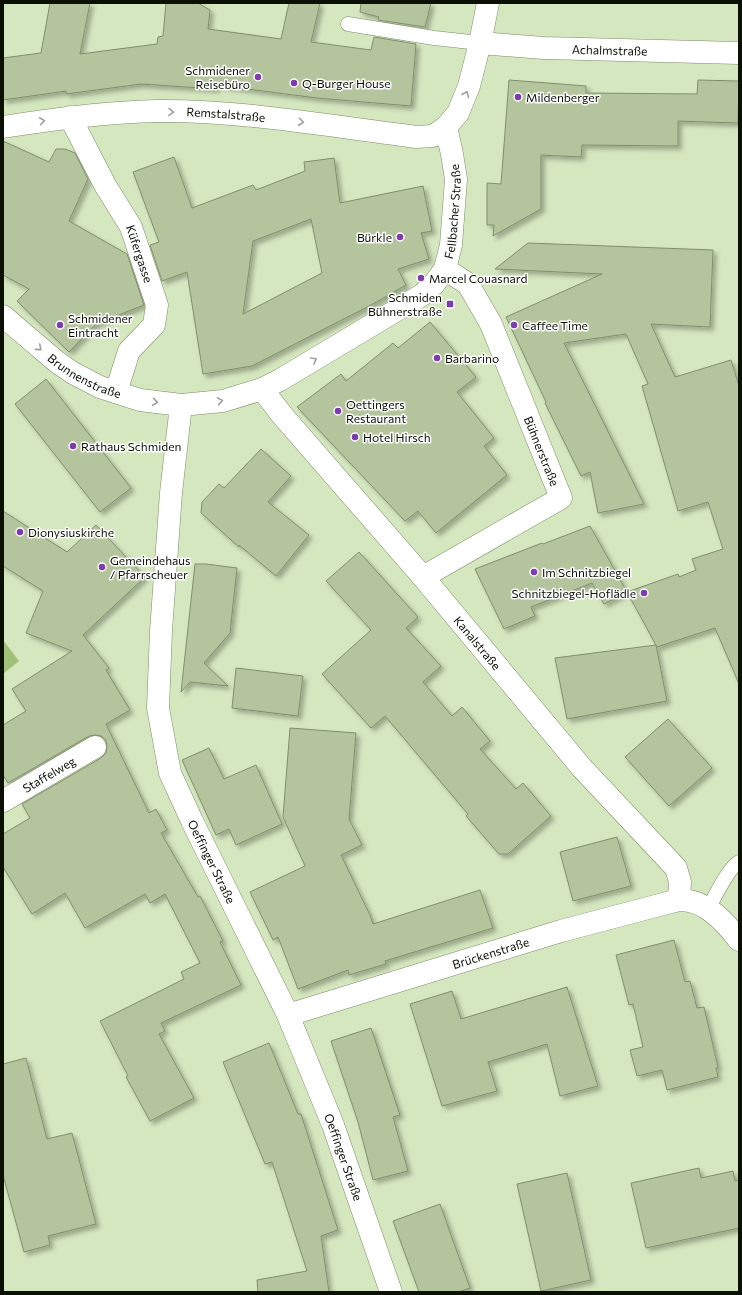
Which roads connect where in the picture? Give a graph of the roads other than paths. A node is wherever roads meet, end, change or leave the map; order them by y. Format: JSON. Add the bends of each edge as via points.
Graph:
{"nodes":[{"id":1,"x":488,"y":3,"type":"edge"},
{"id":2,"x":348,"y":24,"type":"dead end"},
{"id":3,"x":480,"y":44,"type":"junction"},
{"id":4,"x":739,"y":53,"type":"edge"},
{"id":5,"x":70,"y":117,"type":"junction"},
{"id":6,"x":3,"y":127,"type":"edge"},
{"id":7,"x":446,"y":127,"type":"junction"},
{"id":8,"x":445,"y":269,"type":"junction"},
{"id":9,"x":3,"y":316,"type":"edge"},
{"id":10,"x":262,"y":389,"type":"junction"},
{"id":11,"x":116,"y":392,"type":"junction"},
{"id":12,"x":181,"y":406,"type":"junction"},
{"id":13,"x":423,"y":577,"type":"junction"},
{"id":14,"x":95,"y":747,"type":"dead end"},
{"id":15,"x":3,"y":801,"type":"edge"},
{"id":16,"x":739,"y":862,"type":"edge"},
{"id":17,"x":694,"y":904,"type":"junction"},
{"id":18,"x":739,"y":940,"type":"edge"},
{"id":19,"x":288,"y":1015,"type":"junction"},
{"id":20,"x":391,"y":1292,"type":"edge"}],
"edges":[{"from":1,"to":3,"type":"street"},
{"from":2,"to":3,"type":"lane"},
{"from":3,"to":4,"type":"street","name":"Achalmstraße","via":[[552,49]]},
{"from":7,"to":3,"type":"street","one_way":true,"via":[[461,106]]},
{"from":6,"to":5,"type":"street","name":"Remstalstraße","one_way":true},
{"from":5,"to":7,"type":"street","name":"Remstalstraße","one_way":true,"via":[[157,111],[241,114],[416,137],[433,136]]},
{"from":5,"to":11,"type":"street","name":"Küfergasse","via":[[105,185],[131,227],[158,305],[154,325],[129,351]]},
{"from":7,"to":8,"type":"street","name":"Fellbacher Straße","via":[[456,179],[452,245]]},
{"from":10,"to":8,"type":"street","name":"Fellbacher Straße","one_way":true,"via":[[422,295]]},
{"from":8,"to":13,"type":"street","name":"Bühnerstraße","via":[[468,284],[491,324],[561,498]]},
{"from":9,"to":11,"type":"street","name":"Brunnenstraße","one_way":true,"via":[[57,362],[100,387]]},
{"from":12,"to":10,"type":"street","name":"Fellbacher Straße","one_way":true,"via":[[223,401]]},
{"from":10,"to":13,"type":"street","name":"Kanalstraße"},
{"from":11,"to":12,"type":"street","name":"Brunnenstraße","one_way":true,"via":[[140,400]]},
{"from":12,"to":19,"type":"street","name":"Oeffinger Straße","via":[[170,493],[158,708],[170,773]]},
{"from":13,"to":17,"type":"street","name":"Kanalstraße","via":[[582,768],[676,868],[680,882]]},
{"from":14,"to":15,"type":"street","name":"Staffelweg"},
{"from":16,"to":17,"type":"lane"},
{"from":17,"to":18,"type":"street","via":[[727,926]]},
{"from":17,"to":19,"type":"street","name":"Brückenstraße","via":[[667,903],[560,931]]},
{"from":19,"to":20,"type":"street","name":"Oeffinger Straße","via":[[333,1125]]}]}
